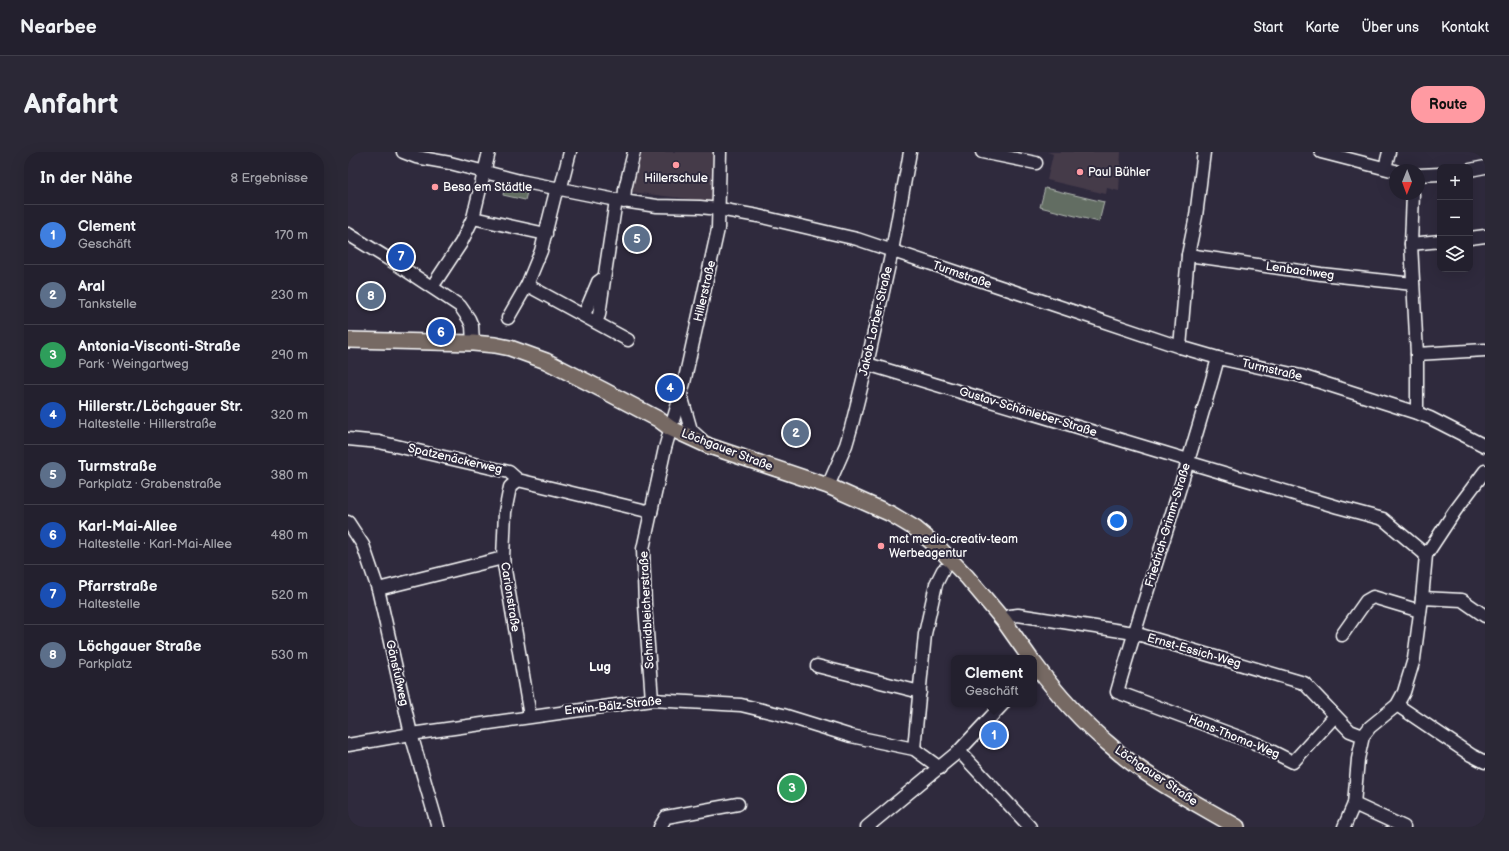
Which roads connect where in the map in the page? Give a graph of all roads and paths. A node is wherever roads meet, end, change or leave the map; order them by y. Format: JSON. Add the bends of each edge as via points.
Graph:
{"nodes":[{"id":1,"x":403,"y":152,"type":"edge"},
{"id":2,"x":489,"y":152,"type":"edge"},
{"id":3,"x":570,"y":152,"type":"edge"},
{"id":4,"x":634,"y":152,"type":"edge"},
{"id":5,"x":720,"y":152,"type":"edge"},
{"id":6,"x":910,"y":152,"type":"edge"},
{"id":7,"x":982,"y":152,"type":"edge"},
{"id":8,"x":1204,"y":152,"type":"edge"},
{"id":9,"x":1321,"y":152,"type":"edge"},
{"id":10,"x":1389,"y":152,"type":"edge"},
{"id":11,"x":1036,"y":163,"type":"dead end"},
{"id":12,"x":1390,"y":164,"type":"edge"},
{"id":13,"x":1485,"y":167,"type":"edge"},
{"id":14,"x":1389,"y":169,"type":"edge"},
{"id":15,"x":1473,"y":169,"type":"edge"},
{"id":16,"x":483,"y":172,"type":"junction"},
{"id":17,"x":1437,"y":174,"type":"edge"},
{"id":18,"x":1425,"y":175,"type":"edge"},
{"id":19,"x":558,"y":189,"type":"junction"},
{"id":20,"x":1413,"y":200,"type":"edge"},
{"id":21,"x":620,"y":201,"type":"junction"},
{"id":22,"x":719,"y":209,"type":"junction"},
{"id":23,"x":473,"y":218,"type":"junction"},
{"id":24,"x":348,"y":234,"type":"edge"},
{"id":25,"x":546,"y":234,"type":"junction"},
{"id":26,"x":1485,"y":236,"type":"edge"},
{"id":27,"x":1473,"y":238,"type":"edge"},
{"id":28,"x":1437,"y":241,"type":"edge"},
{"id":29,"x":1411,"y":244,"type":"junction"},
{"id":30,"x":892,"y":251,"type":"junction"},
{"id":31,"x":1188,"y":255,"type":"junction"},
{"id":32,"x":604,"y":277,"type":"junction"},
{"id":33,"x":1413,"y":284,"type":"junction"},
{"id":34,"x":527,"y":285,"type":"junction"},
{"id":35,"x":432,"y":288,"type":"junction"},
{"id":36,"x":584,"y":315,"type":"junction"},
{"id":37,"x":508,"y":318,"type":"dead end"},
{"id":38,"x":596,"y":322,"type":"junction"},
{"id":39,"x":348,"y":340,"type":"edge"},
{"id":40,"x":628,"y":340,"type":"dead end"},
{"id":41,"x":473,"y":343,"type":"junction"},
{"id":42,"x":1180,"y":347,"type":"junction"},
{"id":43,"x":1485,"y":350,"type":"edge"},
{"id":44,"x":1417,"y":354,"type":"junction"},
{"id":45,"x":1218,"y":358,"type":"junction"},
{"id":46,"x":867,"y":364,"type":"junction"},
{"id":47,"x":681,"y":395,"type":"junction"},
{"id":48,"x":1417,"y":413,"type":"junction"},
{"id":49,"x":670,"y":428,"type":"junction"},
{"id":50,"x":348,"y":439,"type":"edge"},
{"id":51,"x":710,"y":446,"type":"junction"},
{"id":52,"x":1485,"y":446,"type":"edge"},
{"id":53,"x":1188,"y":461,"type":"junction"},
{"id":54,"x":1485,"y":471,"type":"edge"},
{"id":55,"x":518,"y":480,"type":"junction"},
{"id":56,"x":828,"y":486,"type":"junction"},
{"id":57,"x":651,"y":512,"type":"junction"},
{"id":58,"x":348,"y":522,"type":"edge"},
{"id":59,"x":1426,"y":555,"type":"junction"},
{"id":60,"x":503,"y":558,"type":"junction"},
{"id":61,"x":943,"y":570,"type":"dead end"},
{"id":62,"x":378,"y":589,"type":"junction"},
{"id":63,"x":1422,"y":598,"type":"junction"},
{"id":64,"x":1420,"y":611,"type":"junction"},
{"id":65,"x":1485,"y":616,"type":"edge"},
{"id":66,"x":1004,"y":621,"type":"junction"},
{"id":67,"x":1134,"y":634,"type":"junction"},
{"id":68,"x":1342,"y":634,"type":"dead end"},
{"id":69,"x":1027,"y":655,"type":"edge"},
{"id":70,"x":817,"y":666,"type":"dead end"},
{"id":71,"x":1037,"y":668,"type":"edge"},
{"id":72,"x":920,"y":692,"type":"junction"},
{"id":73,"x":1117,"y":692,"type":"joint"},
{"id":74,"x":652,"y":700,"type":"junction"},
{"id":75,"x":1397,"y":705,"type":"junction"},
{"id":76,"x":1000,"y":707,"type":"edge"},
{"id":77,"x":530,"y":716,"type":"junction"},
{"id":78,"x":1335,"y":716,"type":"junction"},
{"id":79,"x":411,"y":734,"type":"junction"},
{"id":80,"x":1363,"y":736,"type":"junction"},
{"id":81,"x":348,"y":745,"type":"edge"},
{"id":82,"x":914,"y":749,"type":"junction"},
{"id":83,"x":959,"y":751,"type":"junction"},
{"id":84,"x":1485,"y":762,"type":"edge"},
{"id":85,"x":940,"y":768,"type":"junction"},
{"id":86,"x":738,"y":804,"type":"dead end"},
{"id":87,"x":1354,"y":804,"type":"junction"},
{"id":88,"x":438,"y":827,"type":"edge"},
{"id":89,"x":660,"y":827,"type":"edge"},
{"id":90,"x":867,"y":827,"type":"edge"},
{"id":91,"x":1030,"y":827,"type":"edge"},
{"id":92,"x":1237,"y":827,"type":"edge"},
{"id":93,"x":1344,"y":827,"type":"edge"},
{"id":94,"x":1404,"y":827,"type":"edge"}],
"edges":[{"from":1,"to":16,"type":"street","name":"Turmstraße"},
{"from":2,"to":16,"type":"street"},
{"from":3,"to":19,"type":"street"},
{"from":4,"to":21,"type":"street"},
{"from":5,"to":22,"type":"street","name":"Hillerstraße"},
{"from":6,"to":30,"type":"street","name":"Jakob-Lorber-Straße"},
{"from":7,"to":11,"type":"street"},
{"from":8,"to":31,"type":"street"},
{"from":9,"to":14,"type":"street"},
{"from":10,"to":12,"type":"street"},
{"from":13,"to":15,"type":"street"},
{"from":16,"to":19,"type":"street","name":"Turmstraße"},
{"from":16,"to":23,"type":"street"},
{"from":17,"to":18,"type":"street"},
{"from":19,"to":21,"type":"street","name":"Turmstraße"},
{"from":19,"to":25,"type":"street"},
{"from":20,"to":29,"type":"street"},
{"from":21,"to":22,"type":"street","name":"Turmstraße","via":[[657,206]]},
{"from":21,"to":32,"type":"street"},
{"from":22,"to":30,"type":"street","name":"Turmstraße","via":[[857,239]]},
{"from":22,"to":47,"type":"street","name":"Hillerstraße","via":[[718,229]]},
{"from":23,"to":25,"type":"street"},
{"from":23,"to":35,"type":"street","via":[[461,243]]},
{"from":24,"to":35,"type":"street"},
{"from":25,"to":34,"type":"street"},
{"from":26,"to":27,"type":"street"},
{"from":28,"to":29,"type":"street"},
{"from":29,"to":33,"type":"street"},
{"from":30,"to":42,"type":"street","name":"Turmstraße"},
{"from":30,"to":46,"type":"street","name":"Jakob-Lorber-Straße"},
{"from":31,"to":33,"type":"street","name":"Lenbachweg"},
{"from":31,"to":42,"type":"street"},
{"from":32,"to":36,"type":"street","via":[[598,282]]},
{"from":32,"to":38,"type":"street"},
{"from":33,"to":44,"type":"street"},
{"from":34,"to":36,"type":"street"},
{"from":34,"to":37,"type":"street"},
{"from":35,"to":41,"type":"street","via":[[460,306],[472,326]]},
{"from":36,"to":38,"type":"street"},
{"from":38,"to":40,"type":"street"},
{"from":39,"to":41,"type":"main road","name":"Löchgauer Straße"},
{"from":41,"to":49,"type":"main road","name":"Löchgauer Straße","via":[[510,348],[546,361],[640,409]]},
{"from":42,"to":45,"type":"street","name":"Turmstraße"},
{"from":43,"to":44,"type":"street"},
{"from":44,"to":48,"type":"street"},
{"from":45,"to":48,"type":"street","name":"Turmstraße","via":[[1301,376]]},
{"from":45,"to":53,"type":"street","name":"Friedrich-Grimm-Straße"},
{"from":46,"to":53,"type":"street","name":"Gustav-Schönleber-Straße"},
{"from":46,"to":56,"type":"street","name":"Jakob-Lorber-Straße","via":[[846,446]]},
{"from":47,"to":49,"type":"street","name":"Hillerstraße"},
{"from":47,"to":51,"type":"street","via":[[691,430]]},
{"from":48,"to":52,"type":"street","name":"Turmstraße"},
{"from":49,"to":51,"type":"main road","name":"Löchgauer Straße"},
{"from":49,"to":57,"type":"street","name":"Schmidbleicherstraße"},
{"from":50,"to":55,"type":"street","name":"Spatzenäckerweg","via":[[379,442],[509,472]]},
{"from":51,"to":56,"type":"main road","name":"Löchgauer Straße"},
{"from":53,"to":59,"type":"street","name":"Gustav-Schönleber-Straße","via":[[1383,519]]},
{"from":53,"to":67,"type":"street","name":"Friedrich-Grimm-Straße"},
{"from":54,"to":59,"type":"street"},
{"from":55,"to":57,"type":"street","name":"Spatzenäckerweg"},
{"from":55,"to":60,"type":"street","name":"Carionstraße","via":[[510,487],[505,512]]},
{"from":56,"to":66,"type":"main road","name":"Löchgauer Straße","via":[[891,514],[916,529],[967,576]]},
{"from":57,"to":74,"type":"street","name":"Schmidbleicherstraße","via":[[643,549]]},
{"from":58,"to":62,"type":"street","name":"Gänsfußweg","via":[[363,545]]},
{"from":59,"to":63,"type":"street"},
{"from":60,"to":62,"type":"street"},
{"from":60,"to":77,"type":"street","name":"Carionstraße"},
{"from":61,"to":72,"type":"street","via":[[936,584],[925,634]]},
{"from":62,"to":79,"type":"street","name":"Gänsfußweg"},
{"from":63,"to":64,"type":"street"},
{"from":63,"to":65,"type":"street","via":[[1462,600]]},
{"from":64,"to":68,"type":"street","via":[[1373,597],[1366,601]]},
{"from":64,"to":75,"type":"street","via":[[1414,659],[1404,692]]},
{"from":66,"to":67,"type":"street","name":"Ernst-Essich-Weg","via":[[1010,616],[1018,615]]},
{"from":66,"to":69,"type":"main road","name":"Löchgauer Straße"},
{"from":67,"to":73,"type":"street","name":"Friedrich-Grimm-Straße"},
{"from":67,"to":78,"type":"street","name":"Ernst-Essich-Weg","via":[[1304,683]]},
{"from":70,"to":72,"type":"street"},
{"from":71,"to":92,"type":"main road","name":"Löchgauer Straße","via":[[1111,747],[1167,787]]},
{"from":72,"to":82,"type":"street"},
{"from":73,"to":78,"type":"street","name":"Hans-Thoma-Weg","via":[[1256,743],[1293,762]]},
{"from":74,"to":77,"type":"street","name":"Erwin-Bälz-Straße"},
{"from":74,"to":82,"type":"street","name":"Erwin-Bälz-Straße","via":[[741,705],[851,736]]},
{"from":75,"to":80,"type":"street"},
{"from":75,"to":84,"type":"street"},
{"from":76,"to":83,"type":"street"},
{"from":77,"to":79,"type":"street","name":"Erwin-Bälz-Straße"},
{"from":78,"to":80,"type":"street","name":"Ernst-Essich-Weg","via":[[1350,731]]},
{"from":79,"to":81,"type":"street","name":"Erwin-Bälz-Straße"},
{"from":79,"to":88,"type":"street","name":"Gänsfußweg"},
{"from":80,"to":87,"type":"street"},
{"from":82,"to":85,"type":"street","name":"Erwin-Bälz-Straße"},
{"from":83,"to":85,"type":"street"},
{"from":83,"to":91,"type":"street"},
{"from":85,"to":90,"type":"street"},
{"from":86,"to":89,"type":"street","via":[[666,817]]},
{"from":87,"to":93,"type":"street"},
{"from":87,"to":94,"type":"street"}]}
